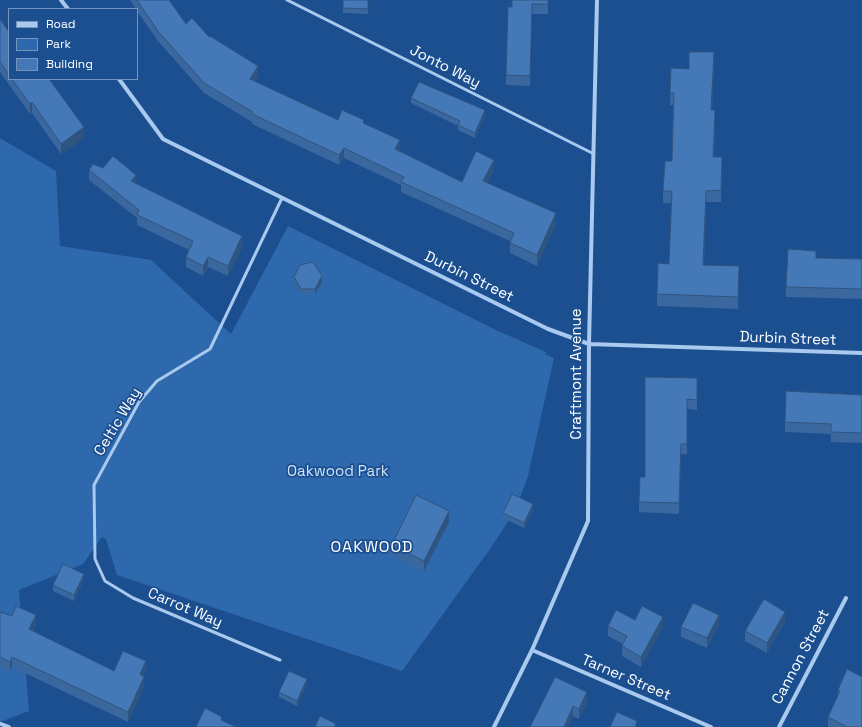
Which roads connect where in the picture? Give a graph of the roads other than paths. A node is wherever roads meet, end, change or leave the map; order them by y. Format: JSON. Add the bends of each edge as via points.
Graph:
{"nodes":[{"id":1,"x":61,"y":0,"type":"edge"},
{"id":2,"x":287,"y":0,"type":"edge"},
{"id":3,"x":597,"y":0,"type":"edge"},
{"id":4,"x":67,"y":8,"type":"edge"},
{"id":5,"x":120,"y":80,"type":"edge"},
{"id":6,"x":592,"y":153,"type":"junction"},
{"id":7,"x":282,"y":198,"type":"junction"},
{"id":8,"x":589,"y":344,"type":"junction"},
{"id":9,"x":862,"y":353,"type":"edge"},
{"id":10,"x":95,"y":559,"type":"joint"},
{"id":11,"x":846,"y":598,"type":"dead end"},
{"id":12,"x":532,"y":650,"type":"junction"},
{"id":13,"x":280,"y":660,"type":"dead end"},
{"id":14,"x":2,"y":724,"type":"dead end"},
{"id":15,"x":9,"y":727,"type":"edge"},
{"id":16,"x":494,"y":727,"type":"edge"},
{"id":17,"x":711,"y":727,"type":"edge"},
{"id":18,"x":778,"y":727,"type":"edge"}],
"edges":[{"from":1,"to":4,"type":"street"},
{"from":2,"to":6,"type":"lane","name":"Jonto Way"},
{"from":3,"to":6,"type":"street","name":"Craftmont Avenue"},
{"from":5,"to":7,"type":"street","name":"Durbin Street","via":[[162,139]]},
{"from":6,"to":8,"type":"street","name":"Craftmont Avenue"},
{"from":7,"to":8,"type":"street","name":"Durbin Street","via":[[548,329]]},
{"from":7,"to":10,"type":"lane","name":"Celtic Way","via":[[210,348],[157,381],[139,402],[94,485]]},
{"from":8,"to":9,"type":"street","name":"Durbin Street"},
{"from":8,"to":12,"type":"street","name":"Craftmont Avenue","via":[[588,521]]},
{"from":10,"to":13,"type":"lane","name":"Carrot Way","via":[[105,581],[133,598]]},
{"from":11,"to":18,"type":"street","name":"Cannon Street"},
{"from":12,"to":16,"type":"street","name":"Craftmont Avenue"},
{"from":12,"to":17,"type":"street","name":"Tarner Street"},
{"from":14,"to":15,"type":"street"}]}
